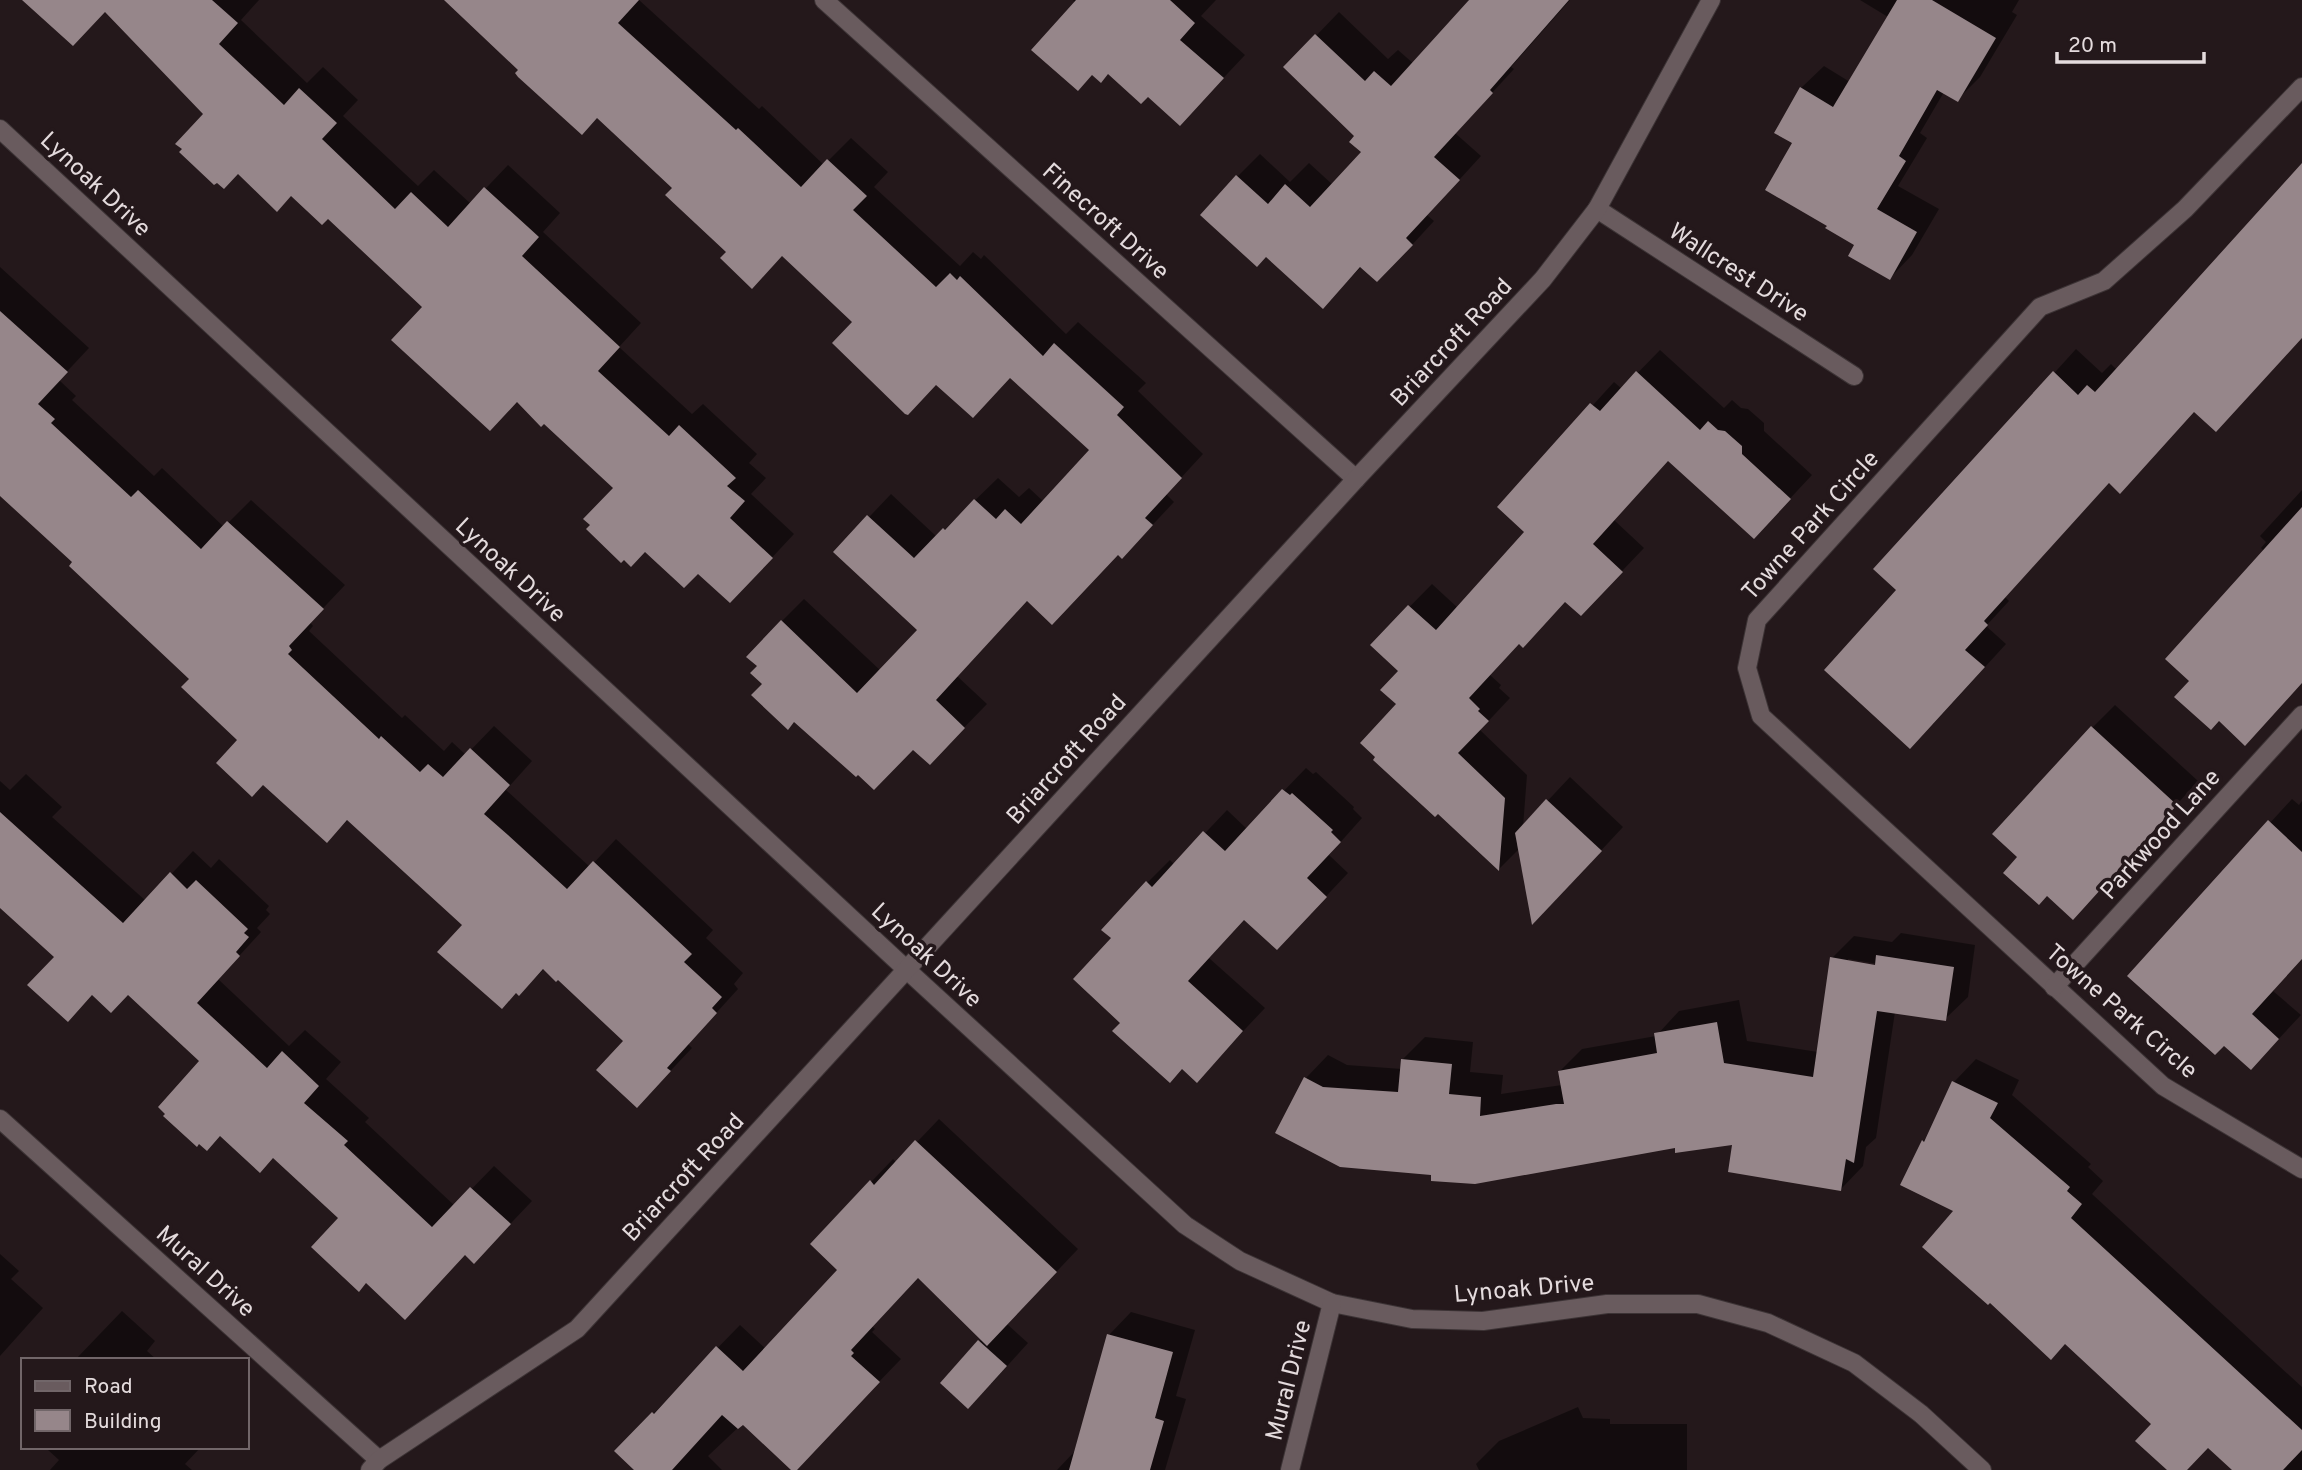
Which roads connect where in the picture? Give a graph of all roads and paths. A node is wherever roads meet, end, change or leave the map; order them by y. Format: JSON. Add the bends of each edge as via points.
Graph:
{"nodes":[{"id":1,"x":824,"y":0,"type":"edge"},
{"id":2,"x":1711,"y":0,"type":"edge"},
{"id":3,"x":2302,"y":88,"type":"edge"},
{"id":4,"x":0,"y":129,"type":"edge"},
{"id":5,"x":1597,"y":209,"type":"junction"},
{"id":6,"x":1854,"y":376,"type":"dead end"},
{"id":7,"x":1356,"y":479,"type":"junction"},
{"id":8,"x":2302,"y":715,"type":"edge"},
{"id":9,"x":906,"y":970,"type":"junction"},
{"id":10,"x":2054,"y":986,"type":"junction"},
{"id":11,"x":0,"y":1119,"type":"edge"},
{"id":12,"x":2302,"y":1169,"type":"edge"},
{"id":13,"x":1332,"y":1303,"type":"junction"},
{"id":14,"x":374,"y":1465,"type":"edge"},
{"id":15,"x":1290,"y":1470,"type":"edge"},
{"id":16,"x":1982,"y":1470,"type":"edge"}],
"edges":[{"from":1,"to":7,"type":"street","name":"Finecroft Drive"},
{"from":2,"to":5,"type":"street","name":"Briarcroft Road"},
{"from":3,"to":10,"type":"street","name":"Towne Park Circle","via":[[2185,209],[2104,281],[2040,307],[1757,620],[1747,668],[1761,716]]},
{"from":4,"to":9,"type":"street","name":"Lynoak Drive"},
{"from":5,"to":6,"type":"street","name":"Wallcrest Drive"},
{"from":5,"to":7,"type":"street","name":"Briarcroft Road","via":[[1543,279]]},
{"from":7,"to":9,"type":"street","name":"Briarcroft Road"},
{"from":8,"to":10,"type":"street","name":"Parkwood Lane"},
{"from":9,"to":13,"type":"street","name":"Lynoak Drive","via":[[1185,1225],[1240,1261]]},
{"from":9,"to":14,"type":"street","name":"Briarcroft Road","via":[[577,1329]]},
{"from":10,"to":12,"type":"street","name":"Towne Park Circle","via":[[2163,1086]]},
{"from":11,"to":14,"type":"street","name":"Mural Drive"},
{"from":13,"to":15,"type":"street","name":"Mural Drive"},
{"from":13,"to":16,"type":"street","name":"Lynoak Drive","via":[[1412,1319],[1483,1321],[1607,1304],[1698,1304],[1768,1323],[1854,1363],[1921,1414]]}]}
